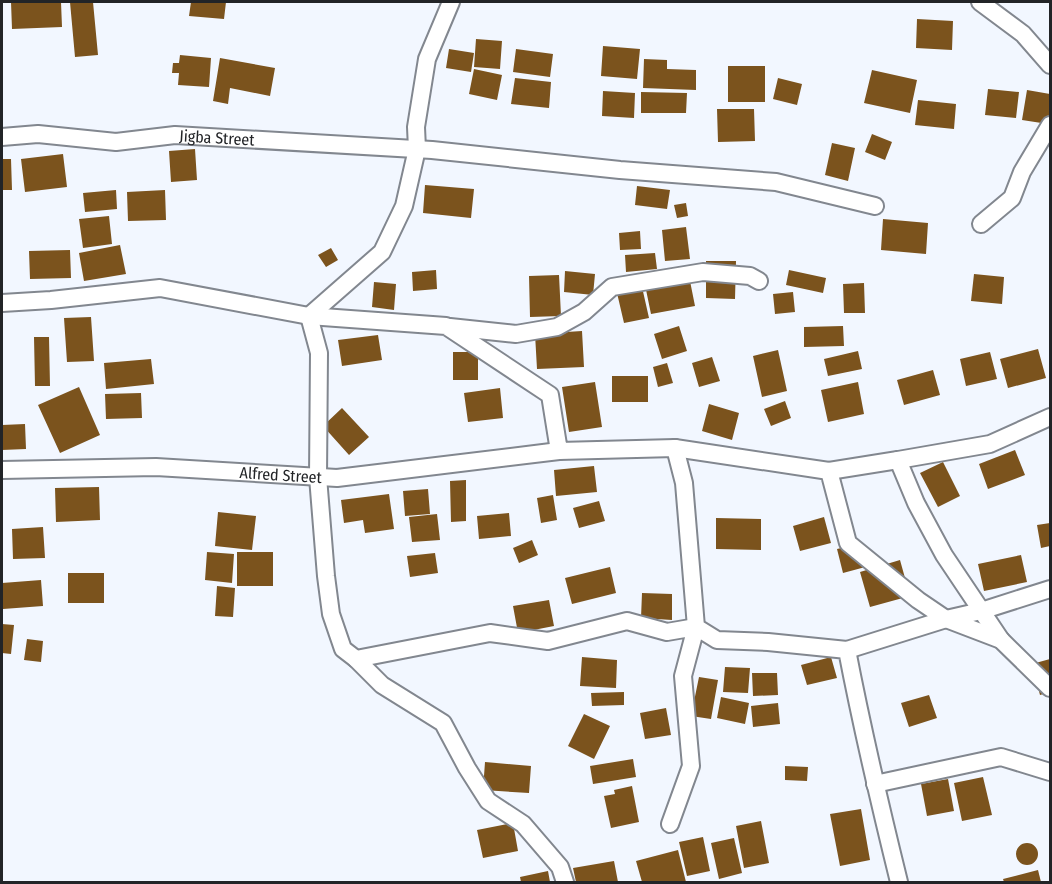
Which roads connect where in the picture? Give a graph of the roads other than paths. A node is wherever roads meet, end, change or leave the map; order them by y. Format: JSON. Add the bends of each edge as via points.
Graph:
{"nodes":[{"id":1,"x":451,"y":2,"type":"edge"},
{"id":2,"x":980,"y":2,"type":"edge"},
{"id":3,"x":1050,"y":64,"type":"edge"},
{"id":4,"x":1050,"y":125,"type":"edge"},
{"id":5,"x":2,"y":137,"type":"edge"},
{"id":6,"x":425,"y":150,"type":"junction"},
{"id":7,"x":874,"y":206,"type":"dead end"},
{"id":8,"x":981,"y":224,"type":"dead end"},
{"id":9,"x":759,"y":281,"type":"dead end"},
{"id":10,"x":2,"y":303,"type":"edge"},
{"id":11,"x":309,"y":316,"type":"junction"},
{"id":12,"x":446,"y":326,"type":"junction"},
{"id":13,"x":1050,"y":417,"type":"edge"},
{"id":14,"x":675,"y":448,"type":"junction"},
{"id":15,"x":559,"y":450,"type":"junction"},
{"id":16,"x":898,"y":460,"type":"junction"},
{"id":17,"x":2,"y":470,"type":"edge"},
{"id":18,"x":829,"y":471,"type":"junction"},
{"id":19,"x":318,"y":477,"type":"junction"},
{"id":20,"x":1050,"y":590,"type":"edge"},
{"id":21,"x":981,"y":611,"type":"junction"},
{"id":22,"x":946,"y":619,"type":"junction"},
{"id":23,"x":696,"y":627,"type":"junction"},
{"id":24,"x":1001,"y":640,"type":"junction"},
{"id":25,"x":847,"y":650,"type":"junction"},
{"id":26,"x":356,"y":659,"type":"junction"},
{"id":27,"x":1050,"y":688,"type":"edge"},
{"id":28,"x":1050,"y":772,"type":"edge"},
{"id":29,"x":875,"y":784,"type":"junction"},
{"id":30,"x":670,"y":824,"type":"dead end"},
{"id":31,"x":565,"y":882,"type":"edge"},
{"id":32,"x":899,"y":882,"type":"edge"}],
"edges":[{"from":1,"to":6,"type":"street","via":[[428,59],[416,128]]},
{"from":2,"to":3,"type":"street","via":[[1023,34]]},
{"from":4,"to":8,"type":"street","via":[[1022,172],[1012,198]]},
{"from":5,"to":6,"type":"street","name":"Jigba Street","via":[[38,134],[116,141],[175,135]]},
{"from":6,"to":7,"type":"street","name":"Jigba Street","via":[[776,182]]},
{"from":6,"to":11,"type":"street","via":[[382,252]]},
{"from":9,"to":12,"type":"street","via":[[750,276],[703,272],[612,287],[584,312],[557,327],[516,334]]},
{"from":10,"to":11,"type":"street","via":[[160,288]]},
{"from":11,"to":12,"type":"street"},
{"from":11,"to":19,"type":"street","via":[[319,353]]},
{"from":12,"to":15,"type":"street","via":[[550,395]]},
{"from":13,"to":16,"type":"street","name":"Alfred Street","via":[[990,444]]},
{"from":14,"to":15,"type":"street","name":"Alfred Street"},
{"from":14,"to":18,"type":"street","name":"Alfred Street"},
{"from":14,"to":23,"type":"street","via":[[684,483]]},
{"from":15,"to":19,"type":"street","name":"Alfred Street","via":[[337,478]]},
{"from":16,"to":18,"type":"street","name":"Alfred Street"},
{"from":16,"to":21,"type":"street","via":[[915,502],[944,555]]},
{"from":17,"to":19,"type":"street","name":"Alfred Street","via":[[156,467]]},
{"from":18,"to":22,"type":"street","via":[[848,543]]},
{"from":19,"to":26,"type":"street","via":[[331,614],[343,649]]},
{"from":20,"to":21,"type":"street"},
{"from":21,"to":22,"type":"street"},
{"from":21,"to":24,"type":"street"},
{"from":22,"to":24,"type":"street"},
{"from":22,"to":25,"type":"street"},
{"from":23,"to":25,"type":"street","via":[[717,640]]},
{"from":23,"to":26,"type":"street","via":[[667,632],[627,621],[548,641],[490,633]]},
{"from":23,"to":30,"type":"street","via":[[683,676],[690,766]]},
{"from":24,"to":27,"type":"street"},
{"from":25,"to":29,"type":"street"},
{"from":26,"to":31,"type":"street","via":[[382,685],[442,723],[488,801],[523,824],[560,867]]},
{"from":28,"to":29,"type":"street","via":[[1001,758]]},
{"from":29,"to":32,"type":"street"}]}
